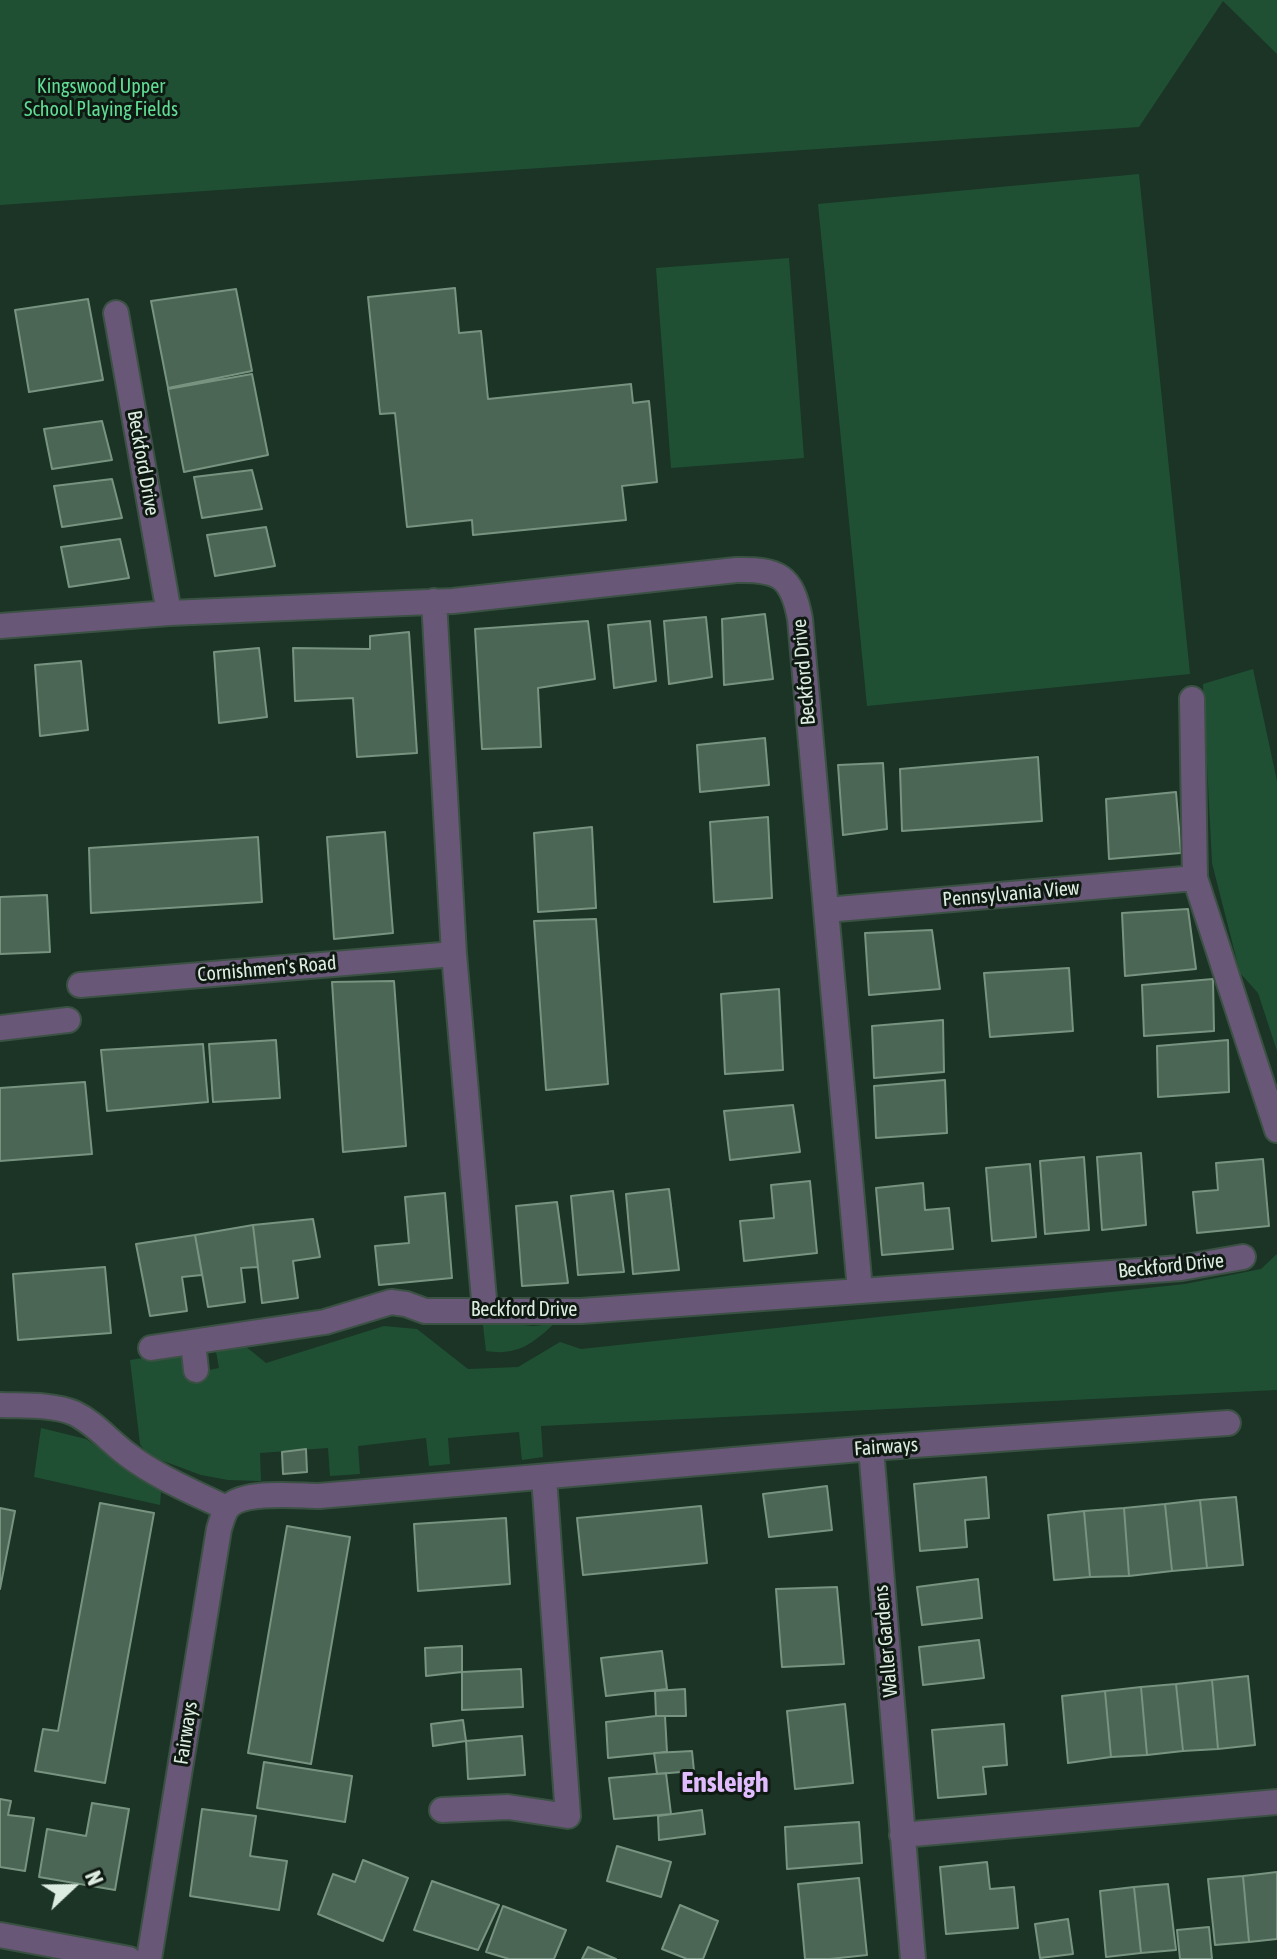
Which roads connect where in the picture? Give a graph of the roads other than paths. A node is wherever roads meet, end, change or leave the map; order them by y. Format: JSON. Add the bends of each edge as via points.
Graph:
{"nodes":[{"id":1,"x":116,"y":313,"type":"dead end"},
{"id":2,"x":434,"y":601,"type":"junction"},
{"id":3,"x":169,"y":613,"type":"junction"},
{"id":4,"x":0,"y":626,"type":"edge"},
{"id":5,"x":1192,"y":699,"type":"dead end"},
{"id":6,"x":1195,"y":878,"type":"junction"},
{"id":7,"x":826,"y":910,"type":"junction"},
{"id":8,"x":454,"y":954,"type":"junction"},
{"id":9,"x":80,"y":985,"type":"dead end"},
{"id":10,"x":68,"y":1020,"type":"dead end"},
{"id":11,"x":0,"y":1028,"type":"edge"},
{"id":12,"x":1277,"y":1130,"type":"edge"},
{"id":13,"x":1243,"y":1257,"type":"dead end"},
{"id":14,"x":860,"y":1290,"type":"junction"},
{"id":15,"x":485,"y":1311,"type":"junction"},
{"id":16,"x":193,"y":1342,"type":"junction"},
{"id":17,"x":151,"y":1348,"type":"dead end"},
{"id":18,"x":196,"y":1370,"type":"dead end"},
{"id":19,"x":0,"y":1405,"type":"edge"},
{"id":20,"x":1228,"y":1423,"type":"dead end"},
{"id":21,"x":871,"y":1448,"type":"junction"},
{"id":22,"x":544,"y":1477,"type":"junction"},
{"id":23,"x":226,"y":1508,"type":"junction"},
{"id":24,"x":1277,"y":1802,"type":"edge"},
{"id":25,"x":442,"y":1810,"type":"dead end"},
{"id":26,"x":902,"y":1835,"type":"junction"},
{"id":27,"x":0,"y":1935,"type":"edge"},
{"id":28,"x":129,"y":1959,"type":"edge"},
{"id":29,"x":149,"y":1959,"type":"edge"},
{"id":30,"x":913,"y":1959,"type":"edge"}],
"edges":[{"from":1,"to":3,"type":"street","name":"Beckford Drive"},
{"from":2,"to":3,"type":"street","name":"Beckford Drive"},
{"from":2,"to":7,"type":"street","name":"Beckford Drive","via":[[736,570],[762,570],[783,579],[796,595],[800,619]]},
{"from":2,"to":8,"type":"street"},
{"from":3,"to":4,"type":"street","name":"Beckford Drive"},
{"from":5,"to":6,"type":"street"},
{"from":6,"to":7,"type":"street","name":"Pennsylvania View"},
{"from":6,"to":12,"type":"street"},
{"from":7,"to":14,"type":"street","name":"Beckford Drive"},
{"from":8,"to":9,"type":"street","name":"Cornishmen's Road"},
{"from":8,"to":15,"type":"street"},
{"from":10,"to":11,"type":"street"},
{"from":13,"to":14,"type":"street","name":"Beckford Drive","via":[[1181,1268]]},
{"from":14,"to":15,"type":"street","name":"Beckford Drive","via":[[581,1311]]},
{"from":15,"to":16,"type":"street","name":"Beckford Drive","via":[[425,1311],[391,1302],[325,1322]]},
{"from":16,"to":17,"type":"street","name":"Beckford Drive"},
{"from":16,"to":18,"type":"street"},
{"from":19,"to":23,"type":"street","via":[[72,1413],[128,1455]]},
{"from":20,"to":21,"type":"street","name":"Fairways"},
{"from":21,"to":22,"type":"street","name":"Fairways"},
{"from":21,"to":26,"type":"street","name":"Waller Gardens"},
{"from":22,"to":23,"type":"street","name":"Fairways","via":[[319,1496],[256,1495]]},
{"from":22,"to":25,"type":"street","via":[[568,1816],[508,1807]]},
{"from":23,"to":29,"type":"street","name":"Fairways"},
{"from":24,"to":26,"type":"street"},
{"from":26,"to":30,"type":"street","name":"Waller Gardens"},
{"from":27,"to":28,"type":"street"}]}
